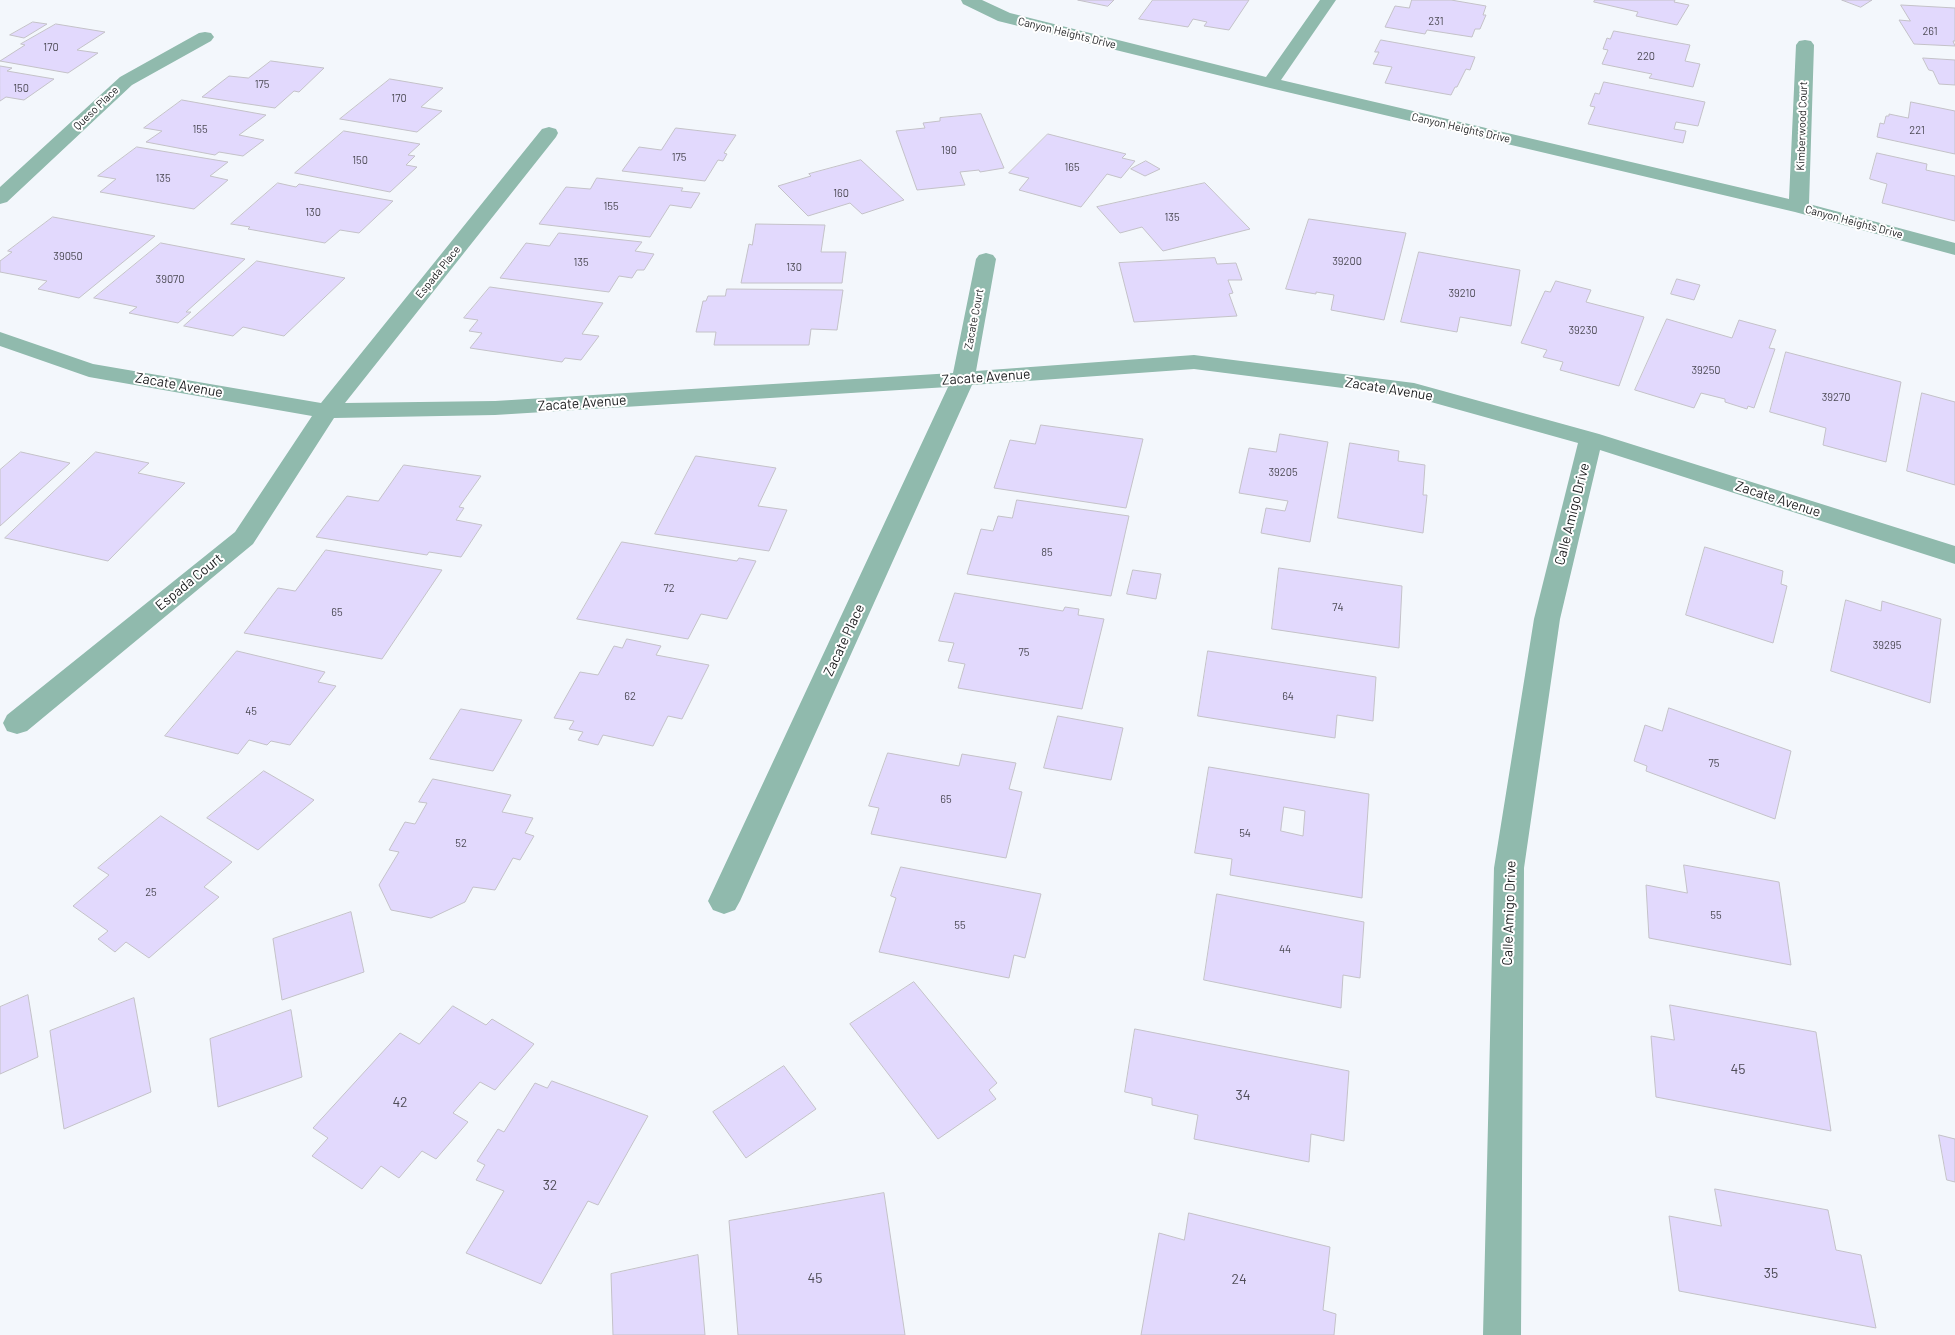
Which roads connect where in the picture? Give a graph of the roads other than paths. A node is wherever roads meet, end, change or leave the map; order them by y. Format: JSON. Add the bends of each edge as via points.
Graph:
{"nodes":[{"id":1,"x":968,"y":0,"type":"edge"},
{"id":2,"x":1328,"y":0,"type":"edge"},
{"id":3,"x":205,"y":37,"type":"dead end"},
{"id":4,"x":1805,"y":45,"type":"dead end"},
{"id":5,"x":1270,"y":83,"type":"junction"},
{"id":6,"x":549,"y":133,"type":"dead end"},
{"id":7,"x":0,"y":198,"type":"edge"},
{"id":8,"x":1799,"y":207,"type":"junction"},
{"id":9,"x":1955,"y":249,"type":"edge"},
{"id":10,"x":986,"y":259,"type":"dead end"},
{"id":11,"x":0,"y":339,"type":"edge"},
{"id":12,"x":963,"y":379,"type":"junction"},
{"id":13,"x":326,"y":411,"type":"junction"},
{"id":14,"x":1591,"y":439,"type":"junction"},
{"id":15,"x":1955,"y":555,"type":"edge"},
{"id":16,"x":17,"y":723,"type":"dead end"},
{"id":17,"x":724,"y":901,"type":"dead end"},
{"id":18,"x":1502,"y":1335,"type":"edge"}],
"edges":[{"from":1,"to":5,"type":"street","name":"Canyon Heights Drive","via":[[1004,17]]},
{"from":2,"to":5,"type":"street"},
{"from":3,"to":7,"type":"street","name":"Queso Place","via":[[126,81]]},
{"from":4,"to":8,"type":"street","name":"Kimberwood Court"},
{"from":5,"to":8,"type":"street","name":"Canyon Heights Drive"},
{"from":6,"to":13,"type":"street","name":"Espada Place"},
{"from":8,"to":9,"type":"street","name":"Canyon Heights Drive"},
{"from":10,"to":12,"type":"street","name":"Zacate Court"},
{"from":11,"to":13,"type":"street","name":"Zacate Avenue","via":[[89,370]]},
{"from":12,"to":13,"type":"street","name":"Zacate Avenue","via":[[495,408]]},
{"from":12,"to":14,"type":"street","name":"Zacate Avenue","via":[[1194,362],[1414,390]]},
{"from":12,"to":17,"type":"street","name":"Zacate Place"},
{"from":13,"to":16,"type":"street","name":"Espada Court","via":[[244,538]]},
{"from":14,"to":15,"type":"street","name":"Zacate Avenue"},
{"from":14,"to":18,"type":"street","name":"Calle Amigo Drive","via":[[1547,619],[1508,868]]}]}
